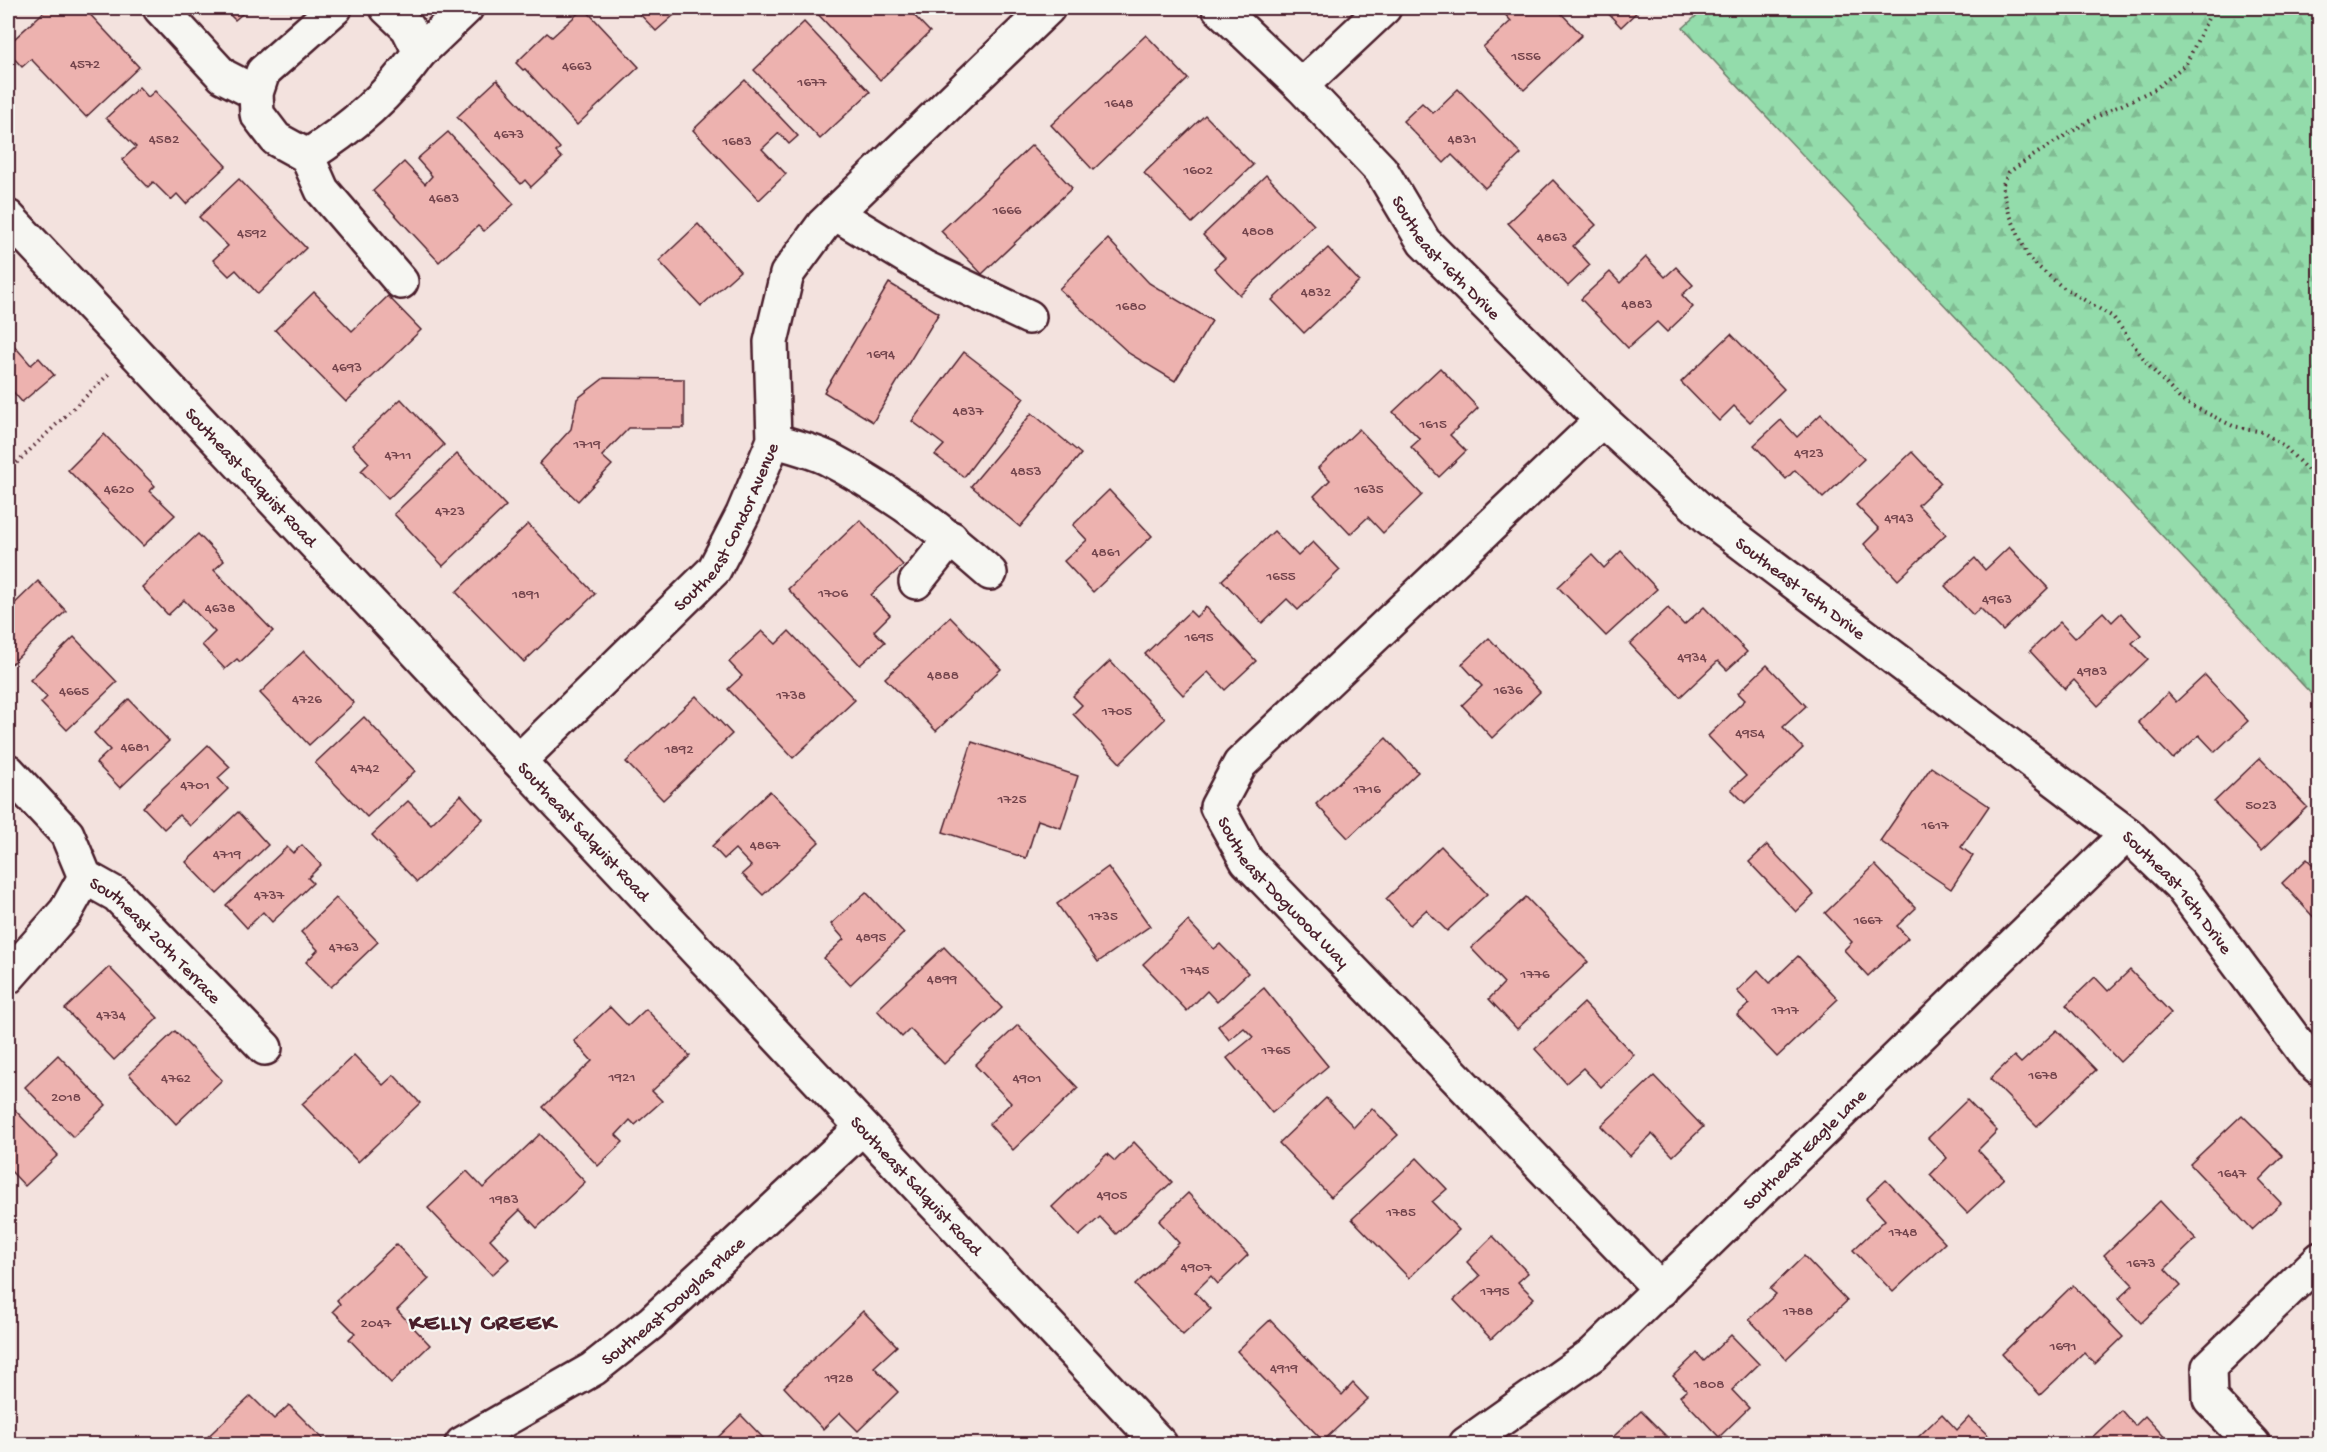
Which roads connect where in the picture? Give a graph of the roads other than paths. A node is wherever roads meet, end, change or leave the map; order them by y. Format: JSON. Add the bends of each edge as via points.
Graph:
{"nodes":[{"id":1,"x":160,"y":8,"type":"edge"},
{"id":2,"x":335,"y":8,"type":"edge"},
{"id":3,"x":387,"y":8,"type":"edge"},
{"id":4,"x":466,"y":8,"type":"edge"},
{"id":5,"x":1048,"y":8,"type":"edge"},
{"id":6,"x":1219,"y":8,"type":"edge"},
{"id":7,"x":1383,"y":8,"type":"edge"},
{"id":8,"x":420,"y":52,"type":"junction"},
{"id":9,"x":1301,"y":86,"type":"junction"},
{"id":10,"x":256,"y":93,"type":"junction"},
{"id":11,"x":307,"y":156,"type":"junction"},
{"id":12,"x":835,"y":213,"type":"junction"},
{"id":13,"x":8,"y":217,"type":"edge"},
{"id":14,"x":401,"y":282,"type":"dead end"},
{"id":15,"x":1029,"y":317,"type":"dead end"},
{"id":16,"x":1602,"y":420,"type":"junction"},
{"id":17,"x":774,"y":440,"type":"junction"},
{"id":18,"x":951,"y":538,"type":"junction"},
{"id":19,"x":990,"y":573,"type":"dead end"},
{"id":20,"x":916,"y":582,"type":"dead end"},
{"id":21,"x":519,"y":761,"type":"junction"},
{"id":22,"x":8,"y":771,"type":"edge"},
{"id":23,"x":2127,"y":834,"type":"junction"},
{"id":24,"x":85,"y":877,"type":"junction"},
{"id":25,"x":8,"y":977,"type":"edge"},
{"id":26,"x":265,"y":1048,"type":"dead end"},
{"id":27,"x":2319,"y":1068,"type":"edge"},
{"id":28,"x":862,"y":1128,"type":"junction"},
{"id":29,"x":2319,"y":1259,"type":"edge"},
{"id":30,"x":1661,"y":1290,"type":"junction"},
{"id":31,"x":462,"y":1444,"type":"edge"},
{"id":32,"x":1160,"y":1444,"type":"edge"},
{"id":33,"x":1466,"y":1444,"type":"edge"},
{"id":34,"x":2253,"y":1444,"type":"edge"}],
"edges":[{"from":1,"to":10,"type":"street","via":[[224,76]]},
{"from":2,"to":10,"type":"street","via":[[263,72]]},
{"from":3,"to":8,"type":"street","via":[[408,28]]},
{"from":4,"to":8,"type":"street"},
{"from":5,"to":12,"type":"street","name":"Southeast Condor Avenue"},
{"from":6,"to":9,"type":"street"},
{"from":7,"to":9,"type":"street"},
{"from":8,"to":11,"type":"street","via":[[391,88],[338,137]]},
{"from":9,"to":16,"type":"street","name":"Southeast 16th Drive","via":[[1381,170],[1424,242]]},
{"from":10,"to":11,"type":"street","via":[[257,114],[276,139]]},
{"from":11,"to":14,"type":"street","via":[[322,190]]},
{"from":12,"to":15,"type":"street","via":[[925,268]]},
{"from":12,"to":17,"type":"street","name":"Southeast Condor Avenue","via":[[787,274],[771,342]]},
{"from":13,"to":21,"type":"street","name":"Southeast Salquist Road"},
{"from":16,"to":23,"type":"street","name":"Southeast 16th Drive","via":[[1709,518]]},
{"from":16,"to":30,"type":"street","name":"Southeast Dogwood Way","via":[[1240,764],[1217,807],[1247,861]]},
{"from":17,"to":18,"type":"street","via":[[825,457],[899,499]]},
{"from":17,"to":21,"type":"street","name":"Southeast Condor Avenue","via":[[714,570]]},
{"from":18,"to":19,"type":"street"},
{"from":18,"to":20,"type":"street"},
{"from":21,"to":28,"type":"street","name":"Southeast Salquist Road"},
{"from":22,"to":24,"type":"street","name":"Southeast 20th Terrace","via":[[67,834]]},
{"from":23,"to":27,"type":"street","name":"Southeast 16th Drive","via":[[2179,884]]},
{"from":23,"to":30,"type":"street","name":"Southeast Eagle Lane"},
{"from":24,"to":25,"type":"street","via":[[66,911]]},
{"from":24,"to":26,"type":"street","name":"Southeast 20th Terrace","via":[[117,895]]},
{"from":28,"to":31,"type":"street","name":"Southeast Douglas Place","via":[[643,1329],[593,1369]]},
{"from":28,"to":32,"type":"street","name":"Southeast Salquist Road"},
{"from":29,"to":34,"type":"street","via":[[2209,1367],[2210,1399]]},
{"from":30,"to":33,"type":"street","name":"Southeast Eagle Lane","via":[[1593,1354]]}]}
